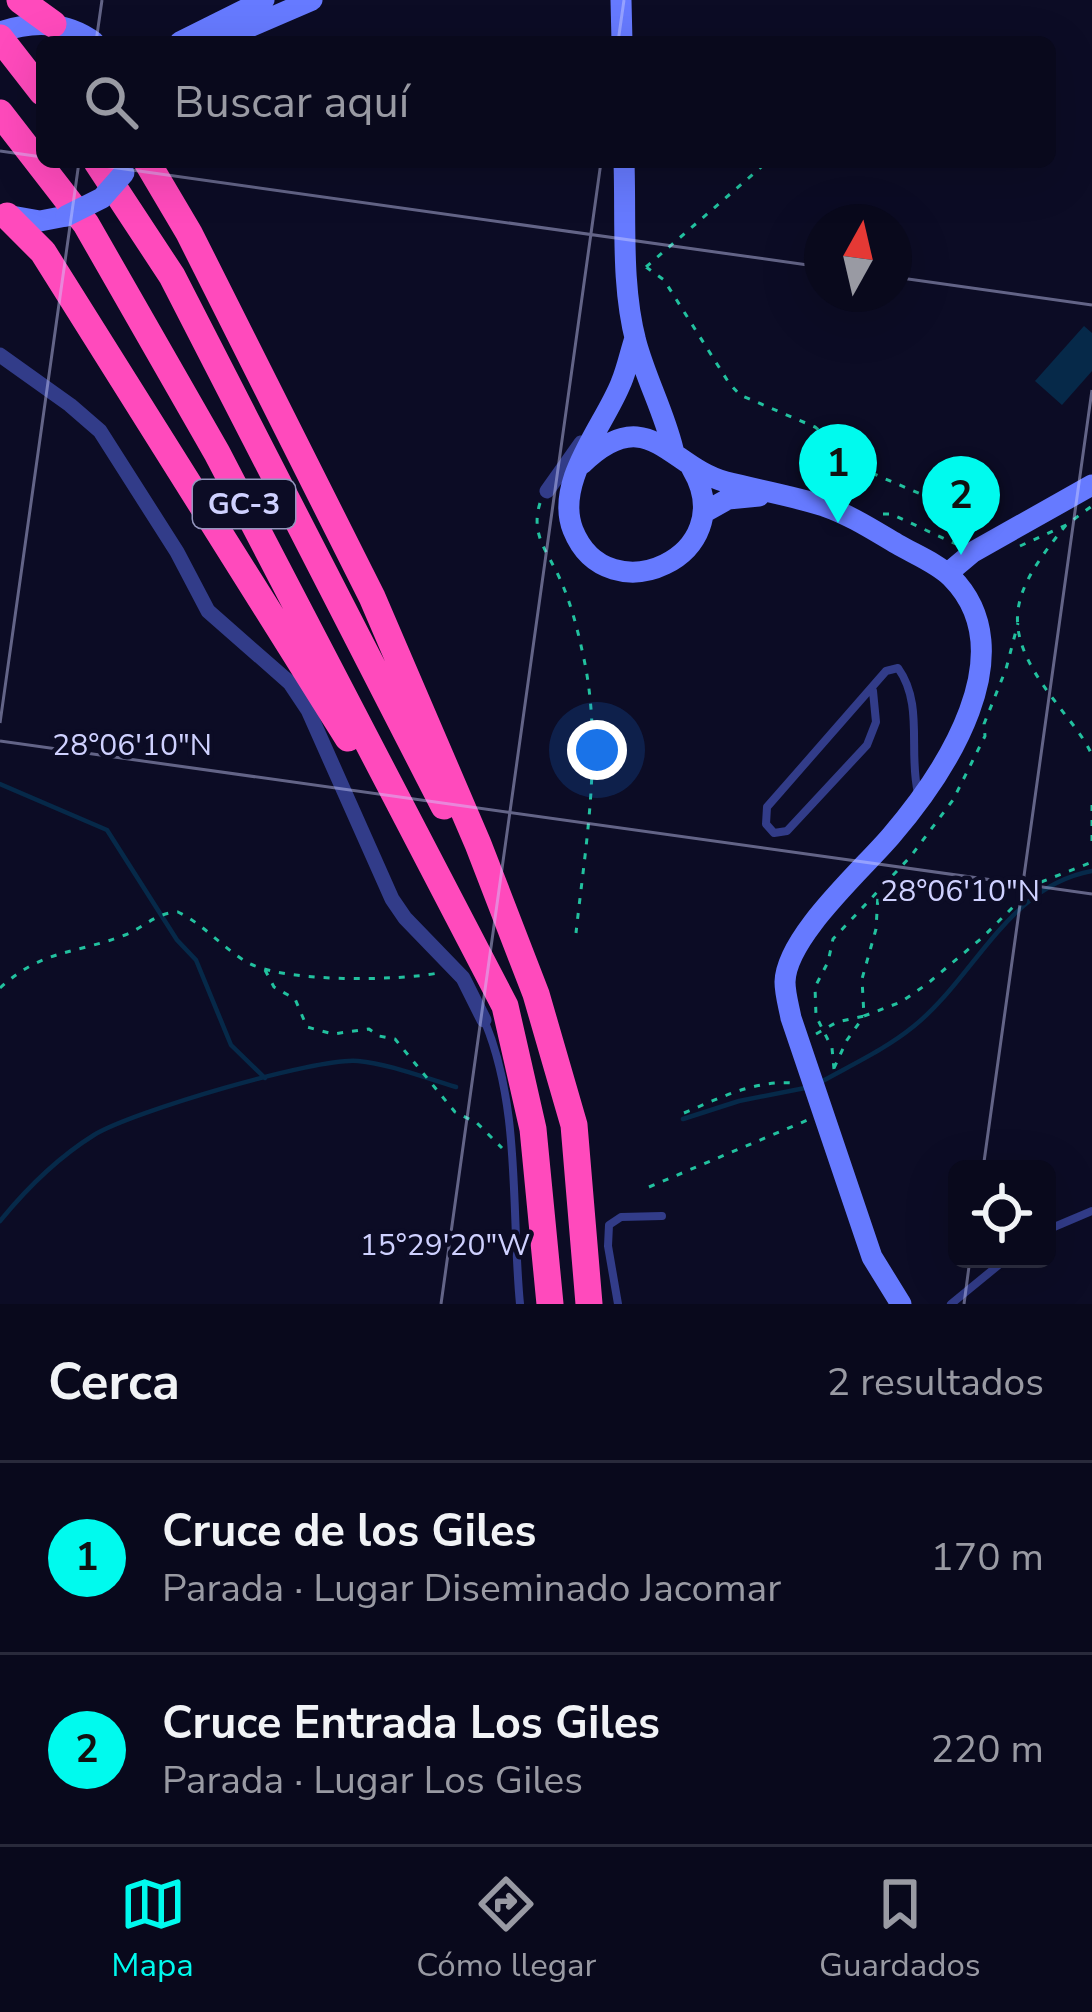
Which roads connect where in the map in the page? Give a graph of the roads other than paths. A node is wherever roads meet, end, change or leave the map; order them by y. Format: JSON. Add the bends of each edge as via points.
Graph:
{"nodes":[{"id":1,"x":264,"y":0,"type":"edge"},
{"id":2,"x":312,"y":0,"type":"edge"},
{"id":3,"x":621,"y":0,"type":"edge"},
{"id":4,"x":10,"y":24,"type":"edge"},
{"id":5,"x":52,"y":24,"type":"joint"},
{"id":6,"x":80,"y":36,"type":"edge"},
{"id":7,"x":192,"y":36,"type":"edge"},
{"id":8,"x":228,"y":36,"type":"edge"},
{"id":9,"x":622,"y":36,"type":"edge"},
{"id":10,"x":36,"y":79,"type":"edge"},
{"id":11,"x":0,"y":112,"type":"edge"},
{"id":12,"x":36,"y":159,"type":"edge"},
{"id":13,"x":43,"y":168,"type":"edge"},
{"id":14,"x":101,"y":168,"type":"edge"},
{"id":15,"x":131,"y":168,"type":"edge"},
{"id":16,"x":135,"y":168,"type":"edge"},
{"id":17,"x":624,"y":168,"type":"edge"},
{"id":18,"x":4,"y":214,"type":"edge"},
{"id":19,"x":634,"y":338,"type":"junction"},
{"id":20,"x":0,"y":355,"type":"edge"},
{"id":21,"x":614,"y":397,"type":"junction"},
{"id":22,"x":681,"y":456,"type":"junction"},
{"id":23,"x":577,"y":472,"type":"junction"},
{"id":24,"x":1092,"y":485,"type":"edge"},
{"id":25,"x":788,"y":498,"type":"junction"},
{"id":26,"x":703,"y":513,"type":"junction"},
{"id":27,"x":948,"y":573,"type":"junction"},
{"id":28,"x":873,"y":691,"type":"junction"},
{"id":29,"x":920,"y":800,"type":"junction"},
{"id":30,"x":458,"y":915,"type":"junction"},
{"id":31,"x":518,"y":949,"type":"junction"},
{"id":32,"x":484,"y":1020,"type":"joint"},
{"id":33,"x":1092,"y":1210,"type":"edge"},
{"id":34,"x":662,"y":1216,"type":"dead end"},
{"id":35,"x":1056,"y":1226,"type":"edge"},
{"id":36,"x":995,"y":1268,"type":"edge"},
{"id":37,"x":520,"y":1304,"type":"edge"},
{"id":38,"x":550,"y":1304,"type":"edge"},
{"id":39,"x":589,"y":1304,"type":"edge"},
{"id":40,"x":618,"y":1304,"type":"edge"},
{"id":41,"x":901,"y":1304,"type":"edge"},
{"id":42,"x":951,"y":1304,"type":"edge"}],
"edges":[{"from":1,"to":7,"type":"main road"},
{"from":2,"to":8,"type":"main road"},
{"from":3,"to":9,"type":"main road"},
{"from":4,"to":5,"type":"highway"},
{"from":4,"to":10,"type":"highway"},
{"from":5,"to":6,"type":"main road"},
{"from":11,"to":12,"type":"highway","number":"GC-3"},
{"from":13,"to":30,"type":"highway","number":"GC-3","via":[[86,224],[194,411]]},
{"from":14,"to":31,"type":"highway","number":"GC-3","via":[[172,276]]},
{"from":15,"to":18,"type":"main road","bridge":true,"via":[[102,198],[66,216]]},
{"from":16,"to":31,"type":"highway","via":[[190,233],[372,597]]},
{"from":17,"to":19,"type":"main road"},
{"from":18,"to":30,"type":"highway","via":[[43,252],[78,305]]},
{"from":19,"to":21,"type":"main road"},
{"from":19,"to":22,"type":"main road"},
{"from":20,"to":32,"type":"street","via":[[100,431],[208,611],[290,683],[392,898],[463,979]]},
{"from":21,"to":23,"type":"main road"},
{"from":21,"to":23,"type":"street","via":[[547,491]]},
{"from":22,"to":23,"type":"main road","via":[[635,438],[596,450]]},
{"from":22,"to":25,"type":"main road","via":[[709,477]]},
{"from":22,"to":26,"type":"main road","via":[[699,480]]},
{"from":23,"to":26,"type":"main road","via":[[568,501],[576,537],[607,566],[652,571],[674,561]]},
{"from":24,"to":27,"type":"main road"},
{"from":25,"to":26,"type":"main road","via":[[750,495]]},
{"from":25,"to":27,"type":"main road","via":[[859,521]]},
{"from":27,"to":29,"type":"main road","via":[[974,608],[984,645],[966,714]]},
{"from":28,"to":28,"type":"lane","via":[[767,807],[773,833],[787,831],[867,746],[876,722]]},
{"from":28,"to":29,"type":"lane","via":[[898,668],[909,682]]},
{"from":29,"to":41,"type":"main road","via":[[799,944],[785,982],[872,1257]]},
{"from":30,"to":38,"type":"highway","number":"GC-3","via":[[505,1006],[513,1039],[533,1129]]},
{"from":31,"to":39,"type":"highway","number":"GC-3","via":[[574,1125]]},
{"from":32,"to":37,"type":"lane","via":[[500,1057],[511,1132]]},
{"from":33,"to":35,"type":"lane"},
{"from":34,"to":40,"type":"lane","via":[[609,1225]]},
{"from":36,"to":42,"type":"lane"}]}
